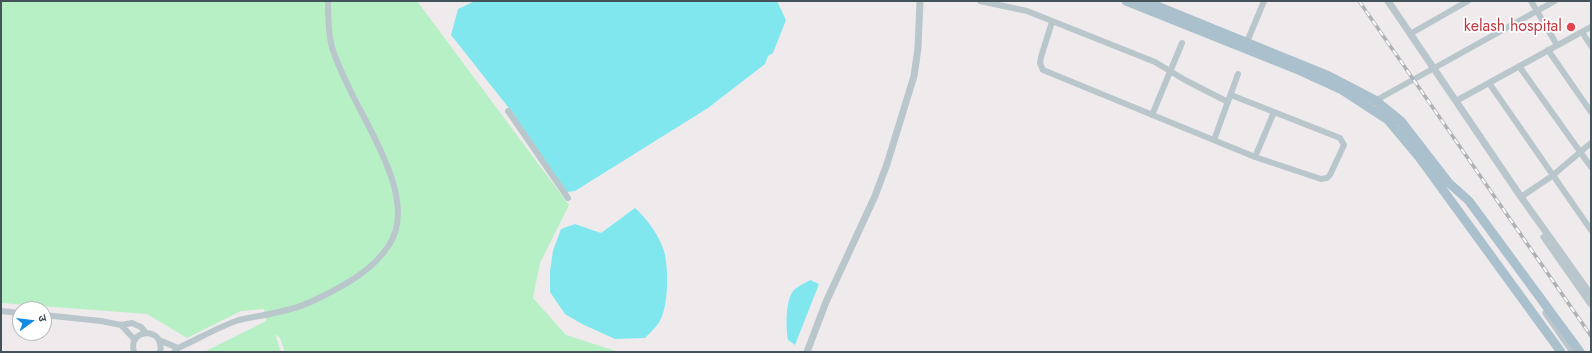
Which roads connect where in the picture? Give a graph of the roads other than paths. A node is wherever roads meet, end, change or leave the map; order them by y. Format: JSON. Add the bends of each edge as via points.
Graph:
{"nodes":[{"id":1,"x":328,"y":1,"type":"edge"},
{"id":2,"x":920,"y":1,"type":"edge"},
{"id":3,"x":980,"y":1,"type":"edge"},
{"id":4,"x":1126,"y":1,"type":"edge"},
{"id":5,"x":1145,"y":1,"type":"edge"},
{"id":6,"x":1264,"y":1,"type":"edge"},
{"id":7,"x":1388,"y":1,"type":"edge"},
{"id":8,"x":1468,"y":1,"type":"edge"},
{"id":9,"x":1531,"y":1,"type":"edge"},
{"id":10,"x":1555,"y":1,"type":"edge"},
{"id":11,"x":1537,"y":11,"type":"junction"},
{"id":12,"x":1052,"y":22,"type":"junction"},
{"id":13,"x":1591,"y":27,"type":"edge"},
{"id":14,"x":1582,"y":32,"type":"junction"},
{"id":15,"x":1410,"y":34,"type":"junction"},
{"id":16,"x":1247,"y":42,"type":"junction"},
{"id":17,"x":1182,"y":43,"type":"dead end"},
{"id":18,"x":1557,"y":45,"type":"junction"},
{"id":19,"x":1591,"y":46,"type":"edge"},
{"id":20,"x":1548,"y":50,"type":"junction"},
{"id":21,"x":1519,"y":66,"type":"junction"},
{"id":22,"x":1434,"y":69,"type":"junction"},
{"id":23,"x":1170,"y":71,"type":"junction"},
{"id":24,"x":1238,"y":74,"type":"dead end"},
{"id":25,"x":1489,"y":83,"type":"junction"},
{"id":26,"x":1230,"y":99,"type":"junction"},
{"id":27,"x":1456,"y":101,"type":"junction"},
{"id":28,"x":1371,"y":103,"type":"junction"},
{"id":29,"x":508,"y":111,"type":"dead end"},
{"id":30,"x":1274,"y":112,"type":"junction"},
{"id":31,"x":1591,"y":112,"type":"edge"},
{"id":32,"x":1152,"y":115,"type":"junction"},
{"id":33,"x":1214,"y":140,"type":"junction"},
{"id":34,"x":1591,"y":143,"type":"edge"},
{"id":35,"x":1580,"y":152,"type":"junction"},
{"id":36,"x":1256,"y":157,"type":"junction"},
{"id":37,"x":1591,"y":167,"type":"edge"},
{"id":38,"x":1552,"y":176,"type":"junction"},
{"id":39,"x":1461,"y":194,"type":"junction"},
{"id":40,"x":568,"y":198,"type":"dead end"},
{"id":41,"x":1519,"y":198,"type":"junction"},
{"id":42,"x":1591,"y":230,"type":"edge"},
{"id":43,"x":1590,"y":290,"type":"edge"},
{"id":44,"x":1591,"y":304,"type":"edge"},
{"id":45,"x":1,"y":311,"type":"edge"},
{"id":46,"x":12,"y":312,"type":"edge"},
{"id":47,"x":52,"y":316,"type":"edge"},
{"id":48,"x":121,"y":325,"type":"junction"},
{"id":49,"x":146,"y":333,"type":"junction"},
{"id":50,"x":135,"y":340,"type":"junction"},
{"id":51,"x":159,"y":340,"type":"junction"},
{"id":52,"x":176,"y":350,"type":"edge"},
{"id":53,"x":133,"y":351,"type":"edge"},
{"id":54,"x":160,"y":352,"type":"edge"},
{"id":55,"x":807,"y":352,"type":"edge"},
{"id":56,"x":1562,"y":352,"type":"edge"},
{"id":57,"x":1573,"y":352,"type":"edge"},
{"id":58,"x":1580,"y":352,"type":"edge"}],
"edges":[{"from":1,"to":52,"type":"street","via":[[331,44],[392,182],[398,210],[395,233],[389,245],[369,268],[322,297],[297,307],[238,320]]},
{"from":2,"to":55,"type":"street","via":[[914,76],[887,164],[826,302]]},
{"from":3,"to":12,"type":"street","via":[[1027,11]]},
{"from":4,"to":28,"type":"main road","via":[[1296,69]]},
{"from":5,"to":16,"type":"main road"},
{"from":6,"to":16,"type":"street"},
{"from":7,"to":15,"type":"street"},
{"from":8,"to":15,"type":"street"},
{"from":9,"to":11,"type":"street"},
{"from":10,"to":11,"type":"street"},
{"from":11,"to":18,"type":"street"},
{"from":11,"to":22,"type":"street"},
{"from":12,"to":23,"type":"street","via":[[1155,62]]},
{"from":12,"to":32,"type":"street","via":[[1040,57],[1043,70]]},
{"from":13,"to":14,"type":"street"},
{"from":14,"to":18,"type":"street"},
{"from":14,"to":19,"type":"street"},
{"from":15,"to":22,"type":"street"},
{"from":16,"to":28,"type":"main road","via":[[1330,76]]},
{"from":17,"to":23,"type":"street"},
{"from":18,"to":20,"type":"street"},
{"from":20,"to":21,"type":"street"},
{"from":20,"to":31,"type":"street"},
{"from":21,"to":25,"type":"street"},
{"from":21,"to":35,"type":"street"},
{"from":22,"to":27,"type":"street"},
{"from":22,"to":28,"type":"street"},
{"from":23,"to":26,"type":"street"},
{"from":23,"to":32,"type":"street"},
{"from":24,"to":26,"type":"street"},
{"from":25,"to":27,"type":"street"},
{"from":25,"to":38,"type":"street"},
{"from":26,"to":30,"type":"street"},
{"from":26,"to":33,"type":"street"},
{"from":27,"to":41,"type":"street"},
{"from":28,"to":39,"type":"main road","via":[[1388,110],[1400,121],[1449,183]]},
{"from":28,"to":56,"type":"main road","via":[[1403,137]]},
{"from":29,"to":40,"type":"street"},
{"from":30,"to":36,"type":"street"},
{"from":30,"to":36,"type":"street","via":[[1340,138],[1344,145],[1330,175],[1321,180]]},
{"from":32,"to":33,"type":"street"},
{"from":33,"to":36,"type":"street"},
{"from":34,"to":35,"type":"street"},
{"from":35,"to":37,"type":"street"},
{"from":35,"to":38,"type":"street"},
{"from":38,"to":41,"type":"street"},
{"from":38,"to":42,"type":"street"},
{"from":39,"to":57,"type":"street"},
{"from":39,"to":58,"type":"main road","via":[[1469,201]]},
{"from":41,"to":43,"type":"street"},
{"from":41,"to":44,"type":"street"},
{"from":45,"to":46,"type":"street"},
{"from":47,"to":48,"type":"street"},
{"from":48,"to":49,"type":"street","via":[[137,324]]},
{"from":48,"to":50,"type":"street"},
{"from":49,"to":50,"type":"street","via":[[140,334]]},
{"from":49,"to":51,"type":"street","via":[[153,334]]},
{"from":50,"to":53,"type":"street"},
{"from":51,"to":52,"type":"street"},
{"from":51,"to":54,"type":"street"}]}
